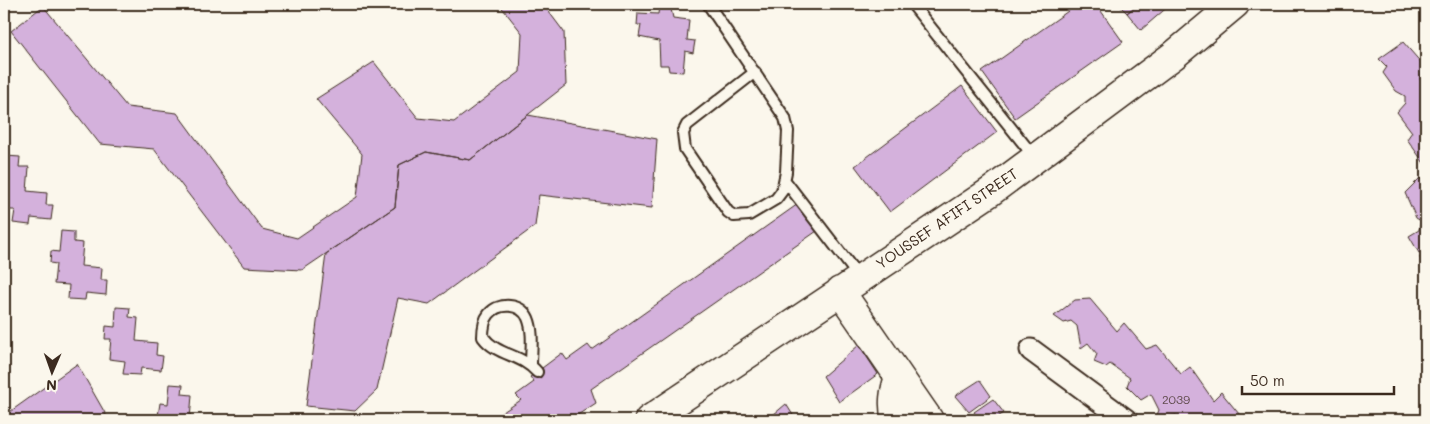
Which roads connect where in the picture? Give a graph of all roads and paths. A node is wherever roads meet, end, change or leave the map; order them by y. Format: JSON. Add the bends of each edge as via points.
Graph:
{"nodes":[{"id":1,"x":708,"y":4,"type":"edge"},
{"id":2,"x":912,"y":4,"type":"edge"},
{"id":3,"x":1235,"y":4,"type":"edge"},
{"id":4,"x":756,"y":72,"type":"junction"},
{"id":5,"x":1035,"y":159,"type":"junction"},
{"id":6,"x":786,"y":182,"type":"junction"},
{"id":7,"x":850,"y":285,"type":"junction"},
{"id":8,"x":1031,"y":350,"type":"dead end"},
{"id":9,"x":534,"y":368,"type":"joint"},
{"id":10,"x":899,"y":377,"type":"junction"},
{"id":11,"x":649,"y":420,"type":"edge"},
{"id":12,"x":896,"y":420,"type":"edge"},
{"id":13,"x":929,"y":420,"type":"edge"},
{"id":14,"x":1126,"y":420,"type":"edge"}],
"edges":[{"from":1,"to":4,"type":"lane"},
{"from":2,"to":5,"type":"lane"},
{"from":3,"to":5,"type":"street","name":"YOUSSEF AFIFI STREET"},
{"from":4,"to":6,"type":"lane","via":[[786,118]]},
{"from":4,"to":6,"type":"lane","via":[[687,125],[685,149],[734,216],[749,215],[776,199]]},
{"from":5,"to":7,"type":"street","name":"YOUSSEF AFIFI STREET"},
{"from":6,"to":7,"type":"lane"},
{"from":7,"to":10,"type":"street"},
{"from":7,"to":11,"type":"street","name":"YOUSSEF AFIFI STREET"},
{"from":8,"to":14,"type":"street"},
{"from":9,"to":9,"type":"lane","via":[[489,346],[483,337],[488,315],[497,307],[520,308],[527,316]]},
{"from":10,"to":12,"type":"street","via":[[894,392]]},
{"from":10,"to":13,"type":"street"}]}
